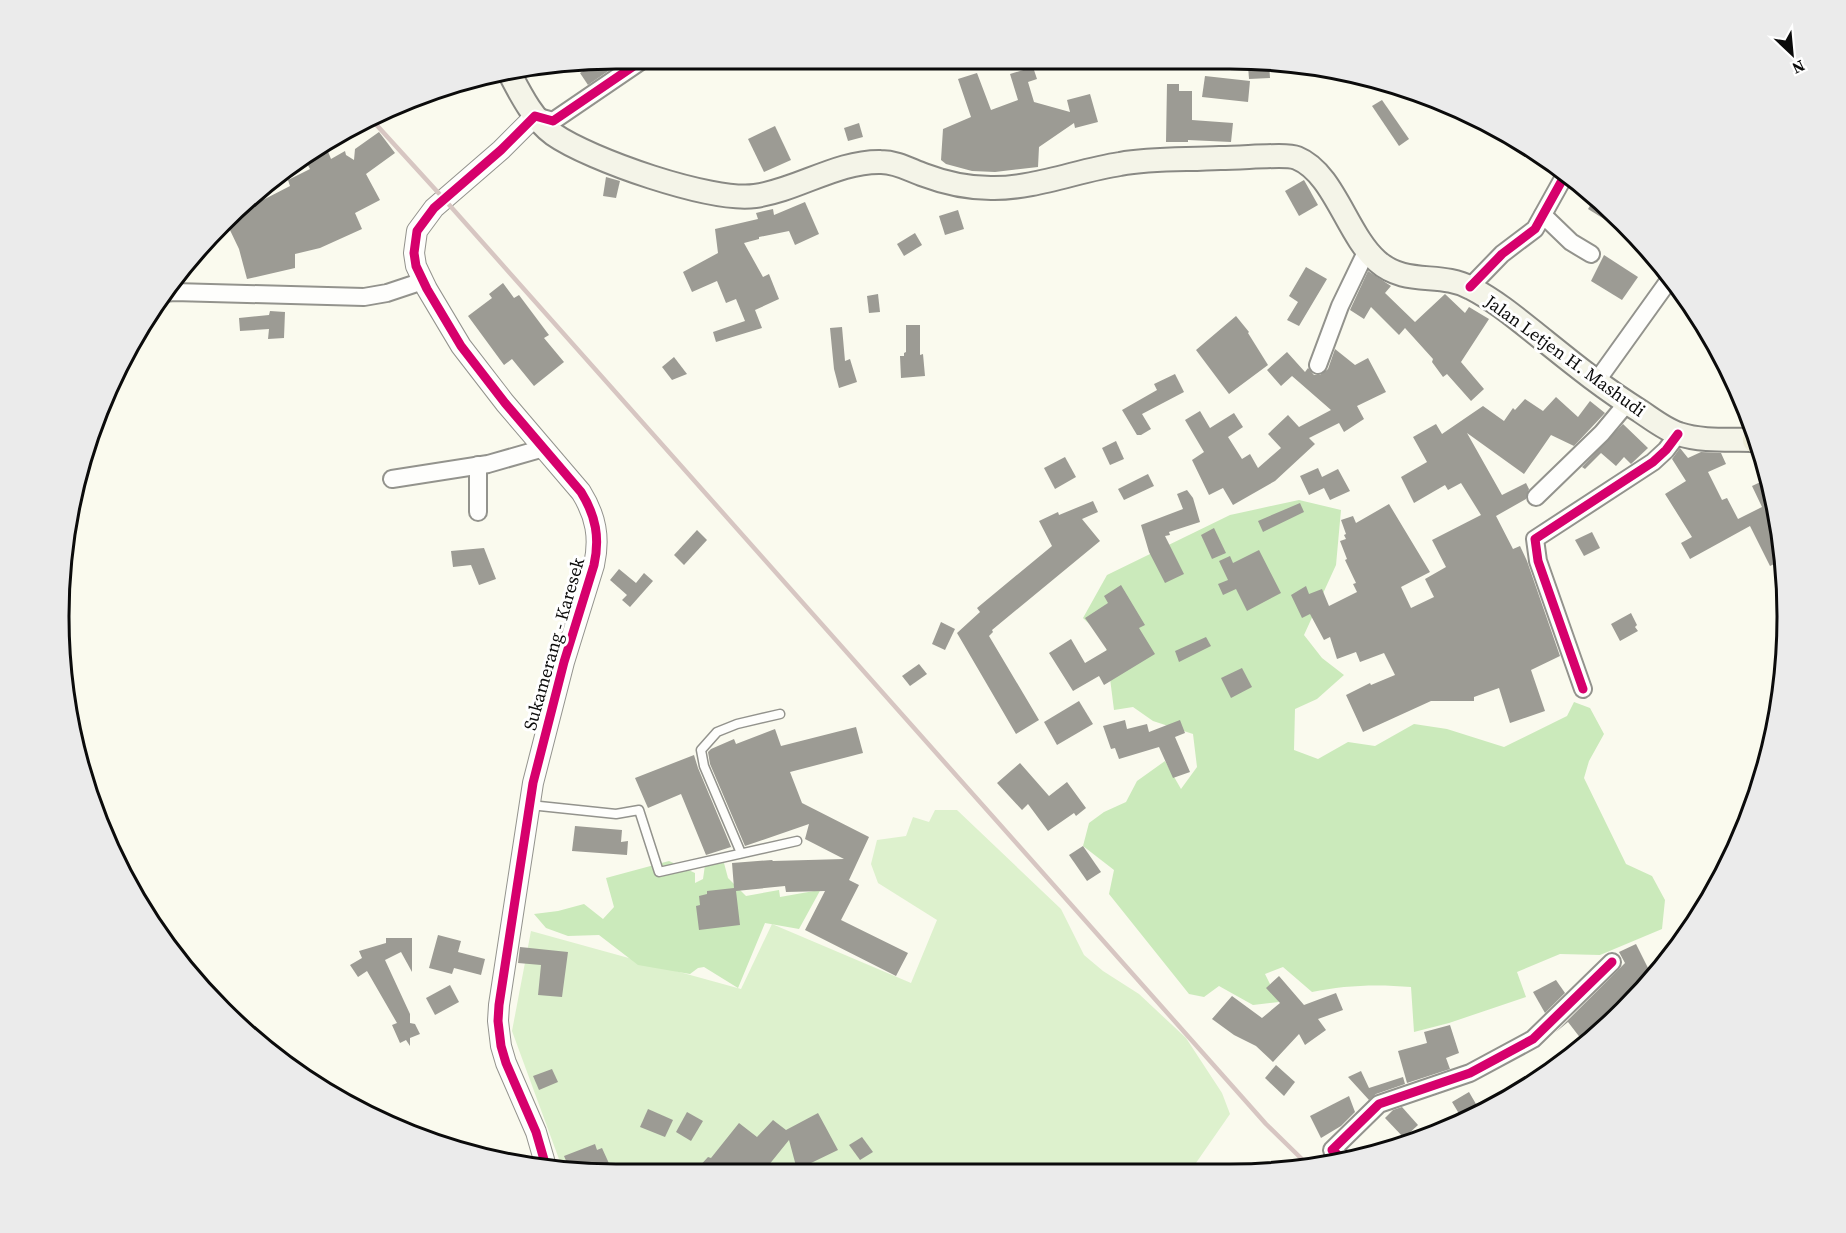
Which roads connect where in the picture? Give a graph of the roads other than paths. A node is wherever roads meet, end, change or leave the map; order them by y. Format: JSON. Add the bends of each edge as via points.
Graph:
{"nodes":[{"id":1,"x":629,"y":69,"type":"edge"},
{"id":2,"x":513,"y":79,"type":"edge"},
{"id":3,"x":535,"y":116,"type":"junction"},
{"id":4,"x":1562,"y":181,"type":"edge"},
{"id":5,"x":1543,"y":215,"type":"junction"},
{"id":6,"x":1367,"y":250,"type":"junction"},
{"id":7,"x":1591,"y":254,"type":"dead end"},
{"id":8,"x":423,"y":281,"type":"junction"},
{"id":9,"x":1665,"y":285,"type":"edge"},
{"id":10,"x":1470,"y":287,"type":"junction"},
{"id":11,"x":175,"y":292,"type":"edge"},
{"id":12,"x":1318,"y":365,"type":"dead end"},
{"id":13,"x":1596,"y":382,"type":"junction"},
{"id":14,"x":1627,"y":403,"type":"junction"},
{"id":15,"x":1678,"y":434,"type":"junction"},
{"id":16,"x":1748,"y":440,"type":"edge"},
{"id":17,"x":544,"y":448,"type":"junction"},
{"id":18,"x":478,"y":465,"type":"junction"},
{"id":19,"x":392,"y":479,"type":"dead end"},
{"id":20,"x":1536,"y":497,"type":"dead end"},
{"id":21,"x":478,"y":512,"type":"dead end"},
{"id":22,"x":1582,"y":689,"type":"dead end"},
{"id":23,"x":780,"y":714,"type":"dead end"},
{"id":24,"x":530,"y":805,"type":"junction"},
{"id":25,"x":797,"y":841,"type":"dead end"},
{"id":26,"x":741,"y":853,"type":"junction"},
{"id":27,"x":1612,"y":962,"type":"dead end"},
{"id":28,"x":1336,"y":1153,"type":"edge"},
{"id":29,"x":543,"y":1159,"type":"edge"}],
"edges":[{"from":1,"to":3,"type":"street","via":[[553,121]]},
{"from":2,"to":3,"type":"main road","name":"Jalan Letjen H. Mashudi"},
{"from":3,"to":6,"type":"main road","name":"Jalan Letjen H. Mashudi","via":[[553,134],[602,160],[693,190],[736,197],[774,192],[849,167],[880,162],[894,163],[954,184],[992,188],[1122,163],[1297,158],[1323,181]]},
{"from":3,"to":8,"type":"street","name":"Sukamerang - Karesek","via":[[423,222],[417,231],[414,253]]},
{"from":4,"to":5,"type":"street"},
{"from":5,"to":7,"type":"street","via":[[1571,242]]},
{"from":5,"to":10,"type":"street","via":[[1535,229],[1502,254]]},
{"from":6,"to":10,"type":"main road","name":"Jalan Letjen H. Mashudi","via":[[1376,261],[1403,276],[1450,280]]},
{"from":6,"to":12,"type":"street"},
{"from":8,"to":11,"type":"street","via":[[370,297]]},
{"from":8,"to":17,"type":"street","name":"Sukamerang - Karesek","via":[[461,346]]},
{"from":9,"to":13,"type":"street"},
{"from":10,"to":13,"type":"main road","name":"Jalan Letjen H. Mashudi"},
{"from":13,"to":14,"type":"main road","name":"Jalan Letjen H. Mashudi"},
{"from":14,"to":15,"type":"main road","name":"Jalan Letjen H. Mashudi"},
{"from":14,"to":20,"type":"street"},
{"from":15,"to":16,"type":"main road","name":"Jalan Letjen H. Mashudi"},
{"from":15,"to":22,"type":"street","via":[[1653,462],[1534,539]]},
{"from":17,"to":18,"type":"street"},
{"from":17,"to":24,"type":"street","name":"Sukamerang - Karesek","via":[[590,506],[598,549],[564,662]]},
{"from":18,"to":19,"type":"street"},
{"from":18,"to":21,"type":"street"},
{"from":23,"to":26,"type":"lane","via":[[717,732],[701,750]]},
{"from":24,"to":26,"type":"lane","via":[[616,814],[639,810],[659,872]]},
{"from":24,"to":29,"type":"street","name":"Sukamerang - Karesek","via":[[498,1021],[506,1063],[528,1110]]},
{"from":25,"to":26,"type":"lane"},
{"from":27,"to":28,"type":"street","via":[[1533,1038],[1470,1073],[1379,1104],[1332,1150]]}]}
